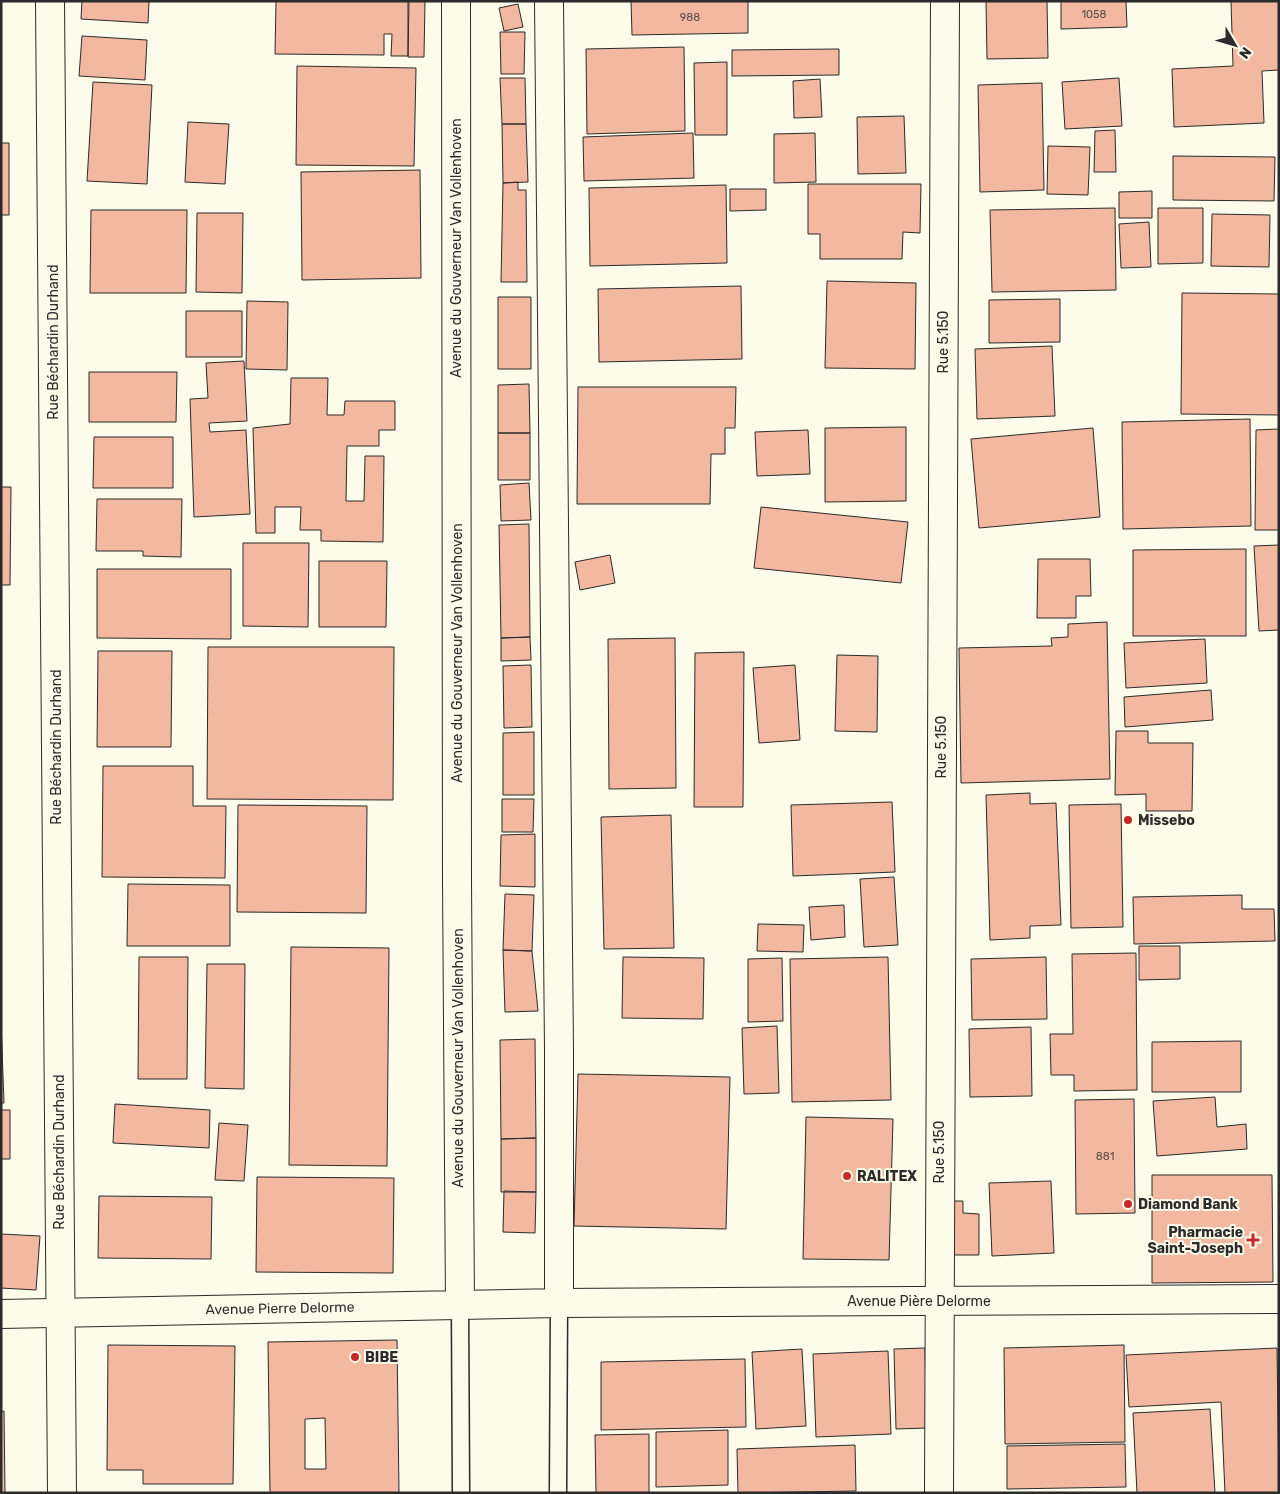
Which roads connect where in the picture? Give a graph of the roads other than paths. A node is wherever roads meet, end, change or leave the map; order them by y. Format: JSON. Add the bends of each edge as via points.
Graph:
{"nodes":[{"id":1,"x":50,"y":1,"type":"edge"},
{"id":2,"x":456,"y":1,"type":"edge"},
{"id":3,"x":549,"y":1,"type":"edge"},
{"id":4,"x":945,"y":1,"type":"edge"},
{"id":5,"x":1279,"y":1299,"type":"edge"},
{"id":6,"x":938,"y":1301,"type":"junction"},
{"id":7,"x":559,"y":1303,"type":"junction"},
{"id":8,"x":460,"y":1305,"type":"junction"},
{"id":9,"x":60,"y":1312,"type":"junction"},
{"id":10,"x":1,"y":1314,"type":"edge"},
{"id":11,"x":62,"y":1493,"type":"edge"},
{"id":12,"x":461,"y":1493,"type":"edge"},
{"id":13,"x":558,"y":1493,"type":"edge"},
{"id":14,"x":939,"y":1493,"type":"edge"}],
"edges":[{"from":1,"to":9,"type":"main road","name":"Rue Béchardin Durhand"},
{"from":2,"to":8,"type":"main road","name":"Avenue du Gouverneur Van Vollenhoven"},
{"from":3,"to":7,"type":"main road"},
{"from":4,"to":6,"type":"main road","name":"Rue 5.150"},
{"from":5,"to":6,"type":"main road","name":"Avenue Pière Delorme"},
{"from":6,"to":7,"type":"main road","name":"Avenue Pière Delorme"},
{"from":6,"to":14,"type":"main road","name":"Rue 5.150"},
{"from":7,"to":8,"type":"main road","name":"Avenue Pierre Delorme"},
{"from":7,"to":13,"type":"lane"},
{"from":8,"to":9,"type":"main road","name":"Avenue Pierre Delorme"},
{"from":8,"to":12,"type":"lane"},
{"from":9,"to":10,"type":"main road","name":"Avenue Pierre Delorme"},
{"from":9,"to":11,"type":"main road","name":"Rue Béchardin Durhand"}]}
